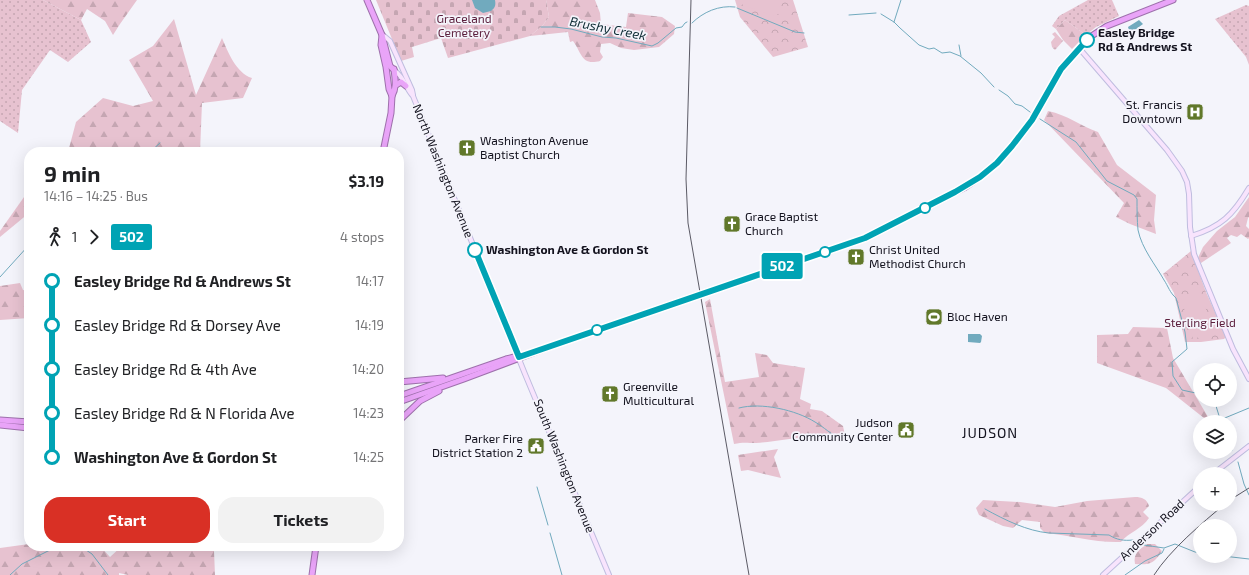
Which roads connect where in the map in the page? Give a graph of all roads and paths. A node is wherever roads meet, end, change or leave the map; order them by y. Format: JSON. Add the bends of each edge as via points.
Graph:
{"nodes":[{"id":1,"x":367,"y":0,"type":"edge"},
{"id":2,"x":1173,"y":0,"type":"edge"},
{"id":3,"x":383,"y":35,"type":"junction"},
{"id":4,"x":1079,"y":48,"type":"junction"},
{"id":5,"x":394,"y":70,"type":"junction"},
{"id":6,"x":396,"y":85,"type":"junction"},
{"id":7,"x":406,"y":86,"type":"junction"},
{"id":8,"x":392,"y":96,"type":"junction"},
{"id":9,"x":413,"y":96,"type":"junction"},
{"id":10,"x":384,"y":147,"type":"edge"},
{"id":11,"x":1249,"y":188,"type":"edge"},
{"id":12,"x":1191,"y":236,"type":"junction"},
{"id":13,"x":519,"y":357,"type":"junction"},
{"id":14,"x":487,"y":368,"type":"junction"},
{"id":15,"x":462,"y":374,"type":"junction"},
{"id":16,"x":469,"y":377,"type":"junction"},
{"id":17,"x":1249,"y":379,"type":"edge"},
{"id":18,"x":404,"y":382,"type":"edge"},
{"id":19,"x":404,"y":394,"type":"edge"},
{"id":20,"x":404,"y":400,"type":"edge"},
{"id":21,"x":404,"y":416,"type":"edge"},
{"id":22,"x":0,"y":420,"type":"edge"},
{"id":23,"x":24,"y":422,"type":"edge"},
{"id":24,"x":0,"y":426,"type":"edge"},
{"id":25,"x":24,"y":428,"type":"edge"},
{"id":26,"x":1249,"y":446,"type":"edge"},
{"id":27,"x":1222,"y":467,"type":"edge"},
{"id":28,"x":1193,"y":492,"type":"edge"},
{"id":29,"x":315,"y":551,"type":"edge"},
{"id":30,"x":312,"y":575,"type":"edge"},
{"id":31,"x":609,"y":575,"type":"edge"},
{"id":32,"x":1103,"y":575,"type":"edge"}],
"edges":[{"from":1,"to":3,"type":"highway"},
{"from":2,"to":4,"type":"highway","via":[[1099,30]]},
{"from":3,"to":5,"type":"highway","via":[[390,66]]},
{"from":3,"to":8,"type":"highway","via":[[381,45]]},
{"from":3,"to":9,"type":"main road","name":"North Washington Avenue","via":[[390,41]]},
{"from":4,"to":12,"type":"main road","via":[[1180,167],[1189,194]]},
{"from":4,"to":13,"type":"highway","bridge":true,"via":[[1058,72],[1032,120],[1015,143],[997,163],[964,188],[865,238]]},
{"from":5,"to":6,"type":"highway"},
{"from":5,"to":7,"type":"main road","name":"North Washington Avenue","via":[[402,77]]},
{"from":6,"to":7,"type":"highway","via":[[401,82]]},
{"from":6,"to":8,"type":"highway"},
{"from":7,"to":9,"type":"main road","name":"North Washington Avenue"},
{"from":8,"to":10,"type":"highway"},
{"from":9,"to":13,"type":"main road","name":"North Washington Avenue"},
{"from":11,"to":12,"type":"main road","via":[[1226,219],[1213,228]]},
{"from":12,"to":17,"type":"main road","via":[[1196,259]]},
{"from":13,"to":14,"type":"highway"},
{"from":13,"to":31,"type":"main road","name":"South Washington Avenue"},
{"from":14,"to":15,"type":"highway"},
{"from":14,"to":16,"type":"highway"},
{"from":15,"to":18,"type":"highway"},
{"from":15,"to":19,"type":"highway"},
{"from":16,"to":20,"type":"highway"},
{"from":16,"to":21,"type":"highway","via":[[425,398]]},
{"from":22,"to":23,"type":"highway"},
{"from":24,"to":25,"type":"highway"},
{"from":26,"to":27,"type":"main road"},
{"from":28,"to":32,"type":"main road","name":"Anderson Road"},
{"from":29,"to":30,"type":"highway"}]}
